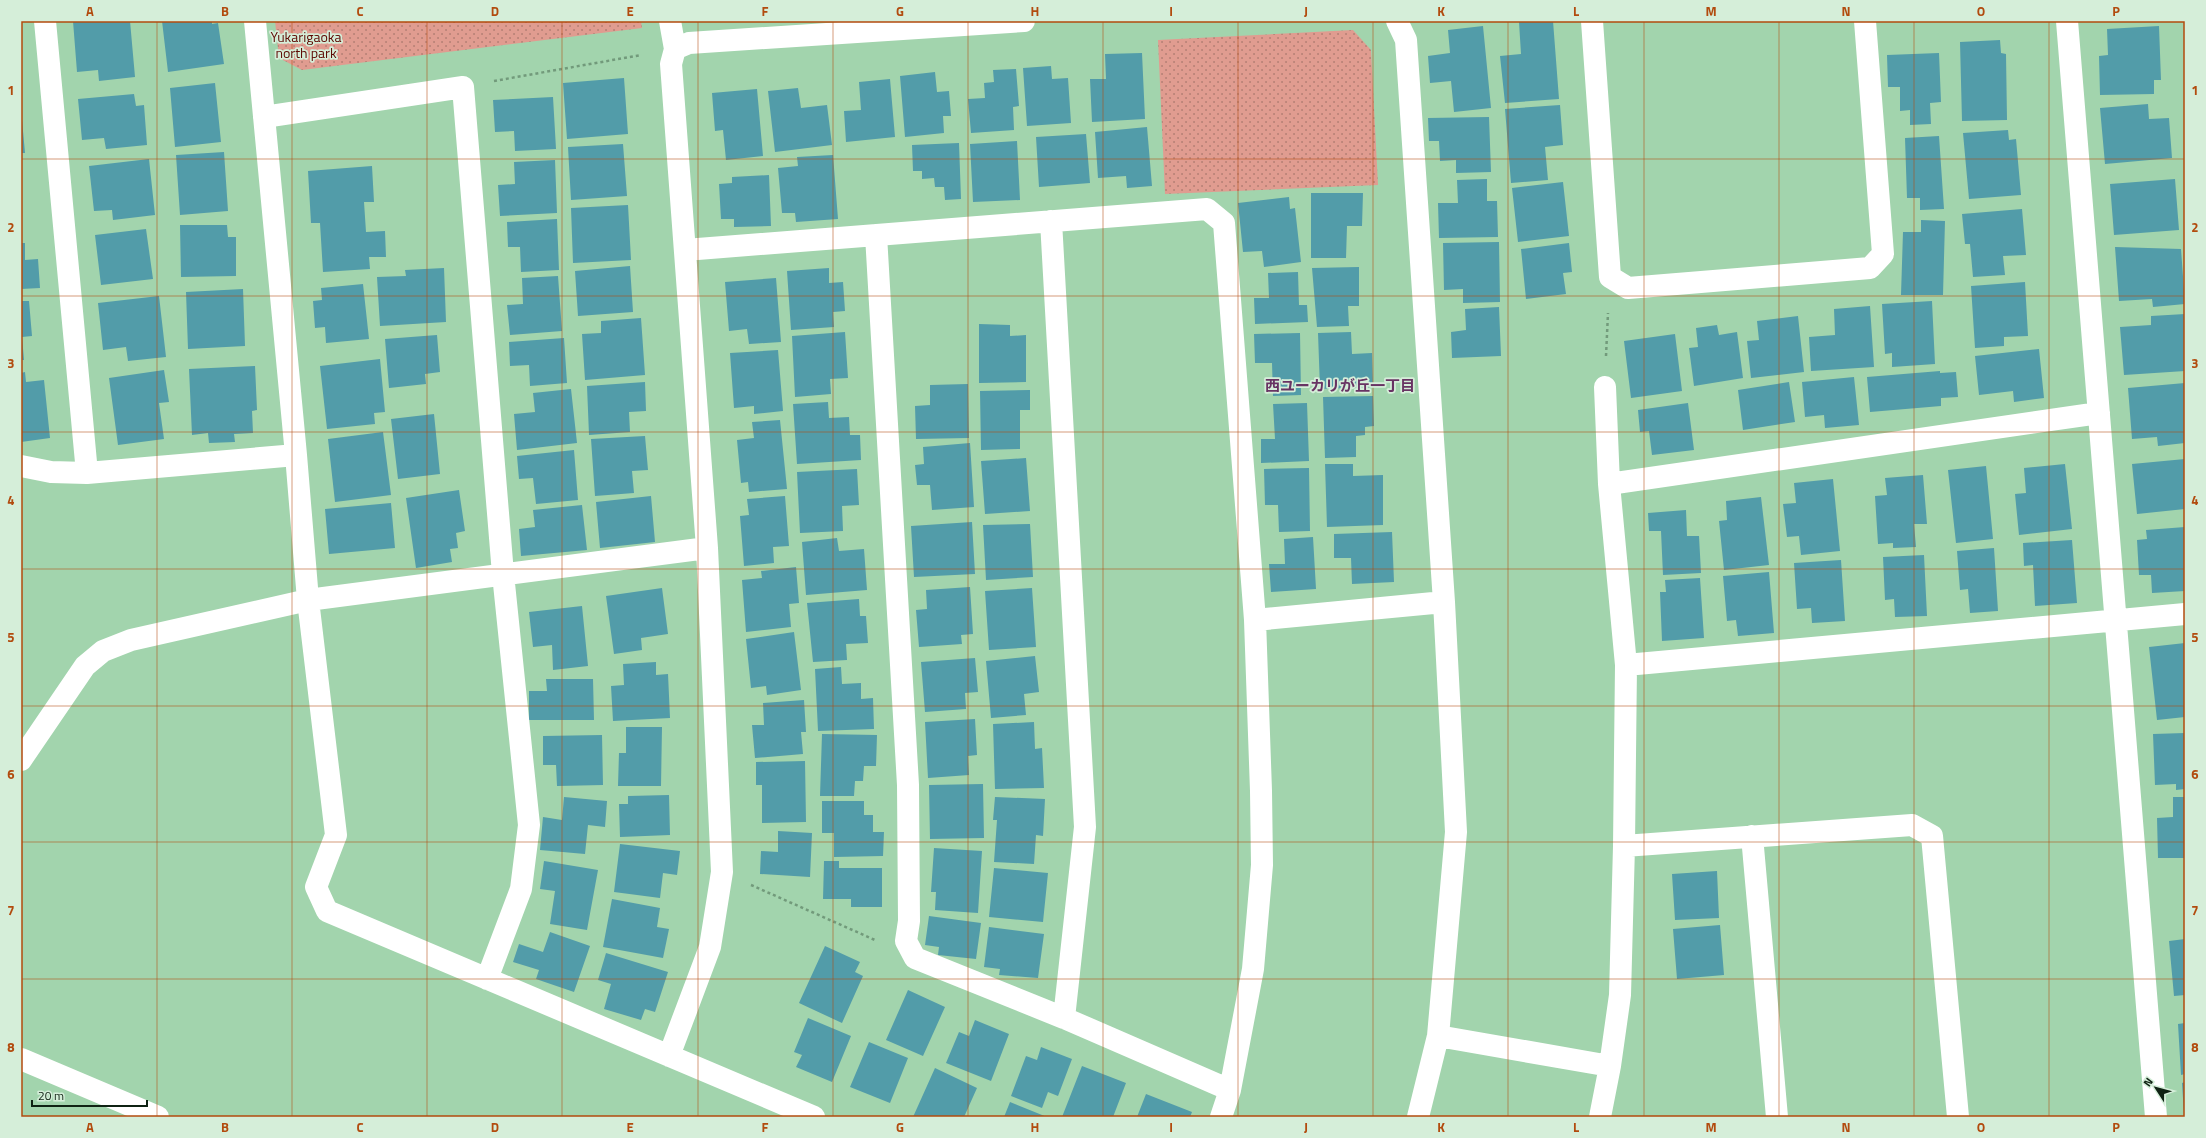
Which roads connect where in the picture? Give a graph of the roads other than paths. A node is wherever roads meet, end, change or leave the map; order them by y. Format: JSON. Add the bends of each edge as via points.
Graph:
{"nodes":[{"id":1,"x":45,"y":21,"type":"edge"},
{"id":2,"x":255,"y":21,"type":"edge"},
{"id":3,"x":670,"y":21,"type":"edge"},
{"id":4,"x":1024,"y":21,"type":"edge"},
{"id":5,"x":1397,"y":21,"type":"edge"},
{"id":6,"x":1592,"y":21,"type":"edge"},
{"id":7,"x":1865,"y":21,"type":"edge"},
{"id":8,"x":2067,"y":21,"type":"edge"},
{"id":9,"x":675,"y":49,"type":"junction"},
{"id":10,"x":264,"y":118,"type":"junction"},
{"id":11,"x":1051,"y":221,"type":"junction"},
{"id":12,"x":876,"y":235,"type":"junction"},
{"id":13,"x":684,"y":250,"type":"junction"},
{"id":14,"x":1605,"y":387,"type":"road end"},
{"id":15,"x":2099,"y":413,"type":"junction"},
{"id":16,"x":296,"y":455,"type":"junction"},
{"id":17,"x":21,"y":466,"type":"edge"},
{"id":18,"x":88,"y":473,"type":"junction"},
{"id":19,"x":1609,"y":484,"type":"junction"},
{"id":20,"x":707,"y":548,"type":"junction"},
{"id":21,"x":503,"y":574,"type":"junction"},
{"id":22,"x":308,"y":600,"type":"junction"},
{"id":23,"x":1444,"y":602,"type":"junction"},
{"id":24,"x":2185,"y":614,"type":"edge"},
{"id":25,"x":1255,"y":620,"type":"junction"},
{"id":26,"x":2116,"y":620,"type":"junction"},
{"id":27,"x":1626,"y":665,"type":"junction"},
{"id":28,"x":21,"y":760,"type":"edge"},
{"id":29,"x":1752,"y":836,"type":"junction"},
{"id":30,"x":1624,"y":846,"type":"junction"},
{"id":31,"x":487,"y":979,"type":"junction"},
{"id":32,"x":1064,"y":1018,"type":"junction"},
{"id":33,"x":1438,"y":1036,"type":"junction"},
{"id":34,"x":669,"y":1056,"type":"junction"},
{"id":35,"x":21,"y":1060,"type":"edge"},
{"id":36,"x":1610,"y":1066,"type":"junction"},
{"id":37,"x":1230,"y":1090,"type":"junction"},
{"id":38,"x":158,"y":1117,"type":"edge"},
{"id":39,"x":814,"y":1117,"type":"edge"},
{"id":40,"x":1221,"y":1117,"type":"edge"},
{"id":41,"x":1418,"y":1117,"type":"edge"},
{"id":42,"x":1600,"y":1117,"type":"edge"},
{"id":43,"x":1777,"y":1117,"type":"edge"},
{"id":44,"x":1958,"y":1117,"type":"edge"},
{"id":45,"x":2156,"y":1117,"type":"edge"}],
"edges":[{"from":1,"to":18,"type":"main road"},
{"from":2,"to":10,"type":"main road"},
{"from":3,"to":9,"type":"main road"},
{"from":4,"to":9,"type":"main road","via":[[689,43]]},
{"from":5,"to":23,"type":"main road","via":[[1406,40]]},
{"from":6,"to":7,"type":"main road","via":[[1610,277],[1628,288],[1870,268],[1883,254]]},
{"from":8,"to":15,"type":"main road"},
{"from":9,"to":13,"type":"main road","via":[[671,64]]},
{"from":10,"to":16,"type":"main road"},
{"from":10,"to":21,"type":"main road","via":[[463,87]]},
{"from":11,"to":12,"type":"main road"},
{"from":11,"to":25,"type":"main road","via":[[1207,209],[1224,223]]},
{"from":11,"to":32,"type":"main road","via":[[1085,827]]},
{"from":12,"to":13,"type":"main road"},
{"from":12,"to":32,"type":"main road","via":[[908,784],[909,921],[906,941],[915,958]]},
{"from":13,"to":20,"type":"main road"},
{"from":14,"to":19,"type":"main road"},
{"from":15,"to":19,"type":"main road"},
{"from":15,"to":26,"type":"main road"},
{"from":16,"to":18,"type":"main road"},
{"from":16,"to":22,"type":"main road"},
{"from":17,"to":18,"type":"main road","via":[[51,472]]},
{"from":19,"to":27,"type":"main road"},
{"from":20,"to":21,"type":"main road"},
{"from":20,"to":34,"type":"main road","via":[[722,872],[710,947]]},
{"from":21,"to":22,"type":"main road"},
{"from":21,"to":31,"type":"main road","via":[[529,825],[521,888]]},
{"from":22,"to":28,"type":"main road","via":[[131,640],[103,651],[85,666]]},
{"from":22,"to":31,"type":"main road","via":[[336,835],[316,887],[327,911]]},
{"from":23,"to":25,"type":"main road"},
{"from":23,"to":33,"type":"main road","via":[[1456,832]]},
{"from":24,"to":26,"type":"main road"},
{"from":25,"to":37,"type":"main road","via":[[1262,865],[1253,969]]},
{"from":26,"to":27,"type":"main road"},
{"from":26,"to":45,"type":"main road"},
{"from":27,"to":30,"type":"main road"},
{"from":29,"to":30,"type":"main road"},
{"from":29,"to":43,"type":"main road"},
{"from":29,"to":44,"type":"main road","via":[[1912,825],[1932,836]]},
{"from":30,"to":36,"type":"main road","via":[[1620,995]]},
{"from":31,"to":34,"type":"main road"},
{"from":32,"to":37,"type":"main road"},
{"from":33,"to":36,"type":"main road"},
{"from":33,"to":41,"type":"main road"},
{"from":34,"to":39,"type":"main road"},
{"from":35,"to":38,"type":"main road"},
{"from":36,"to":42,"type":"main road"},
{"from":37,"to":40,"type":"main road"}]}
